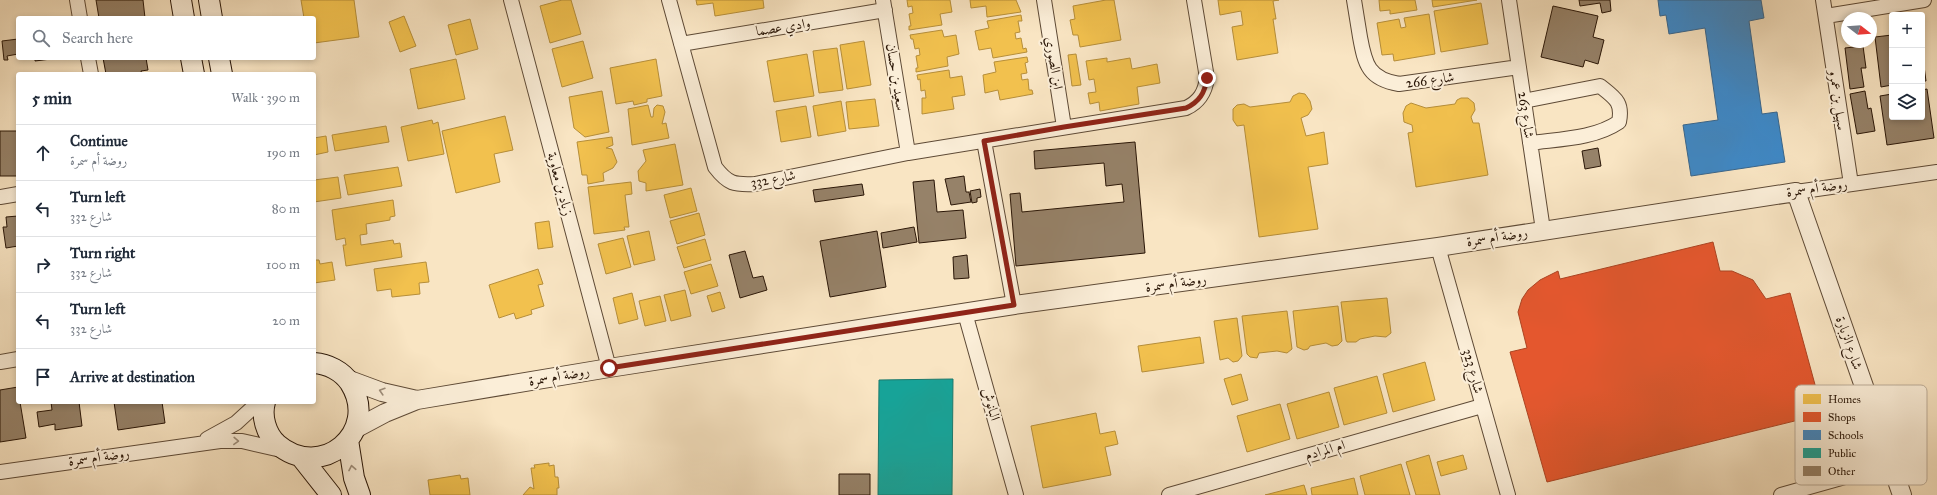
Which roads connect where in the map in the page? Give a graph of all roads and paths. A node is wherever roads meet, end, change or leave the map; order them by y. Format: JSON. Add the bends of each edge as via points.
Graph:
{"nodes":[{"id":1,"x":77,"y":0,"type":"edge"},
{"id":2,"x":181,"y":0,"type":"edge"},
{"id":3,"x":209,"y":0,"type":"edge"},
{"id":4,"x":511,"y":0,"type":"edge"},
{"id":5,"x":669,"y":0,"type":"edge"},
{"id":6,"x":1044,"y":0,"type":"edge"},
{"id":7,"x":1194,"y":0,"type":"edge"},
{"id":8,"x":1354,"y":0,"type":"edge"},
{"id":9,"x":1509,"y":0,"type":"edge"},
{"id":10,"x":1823,"y":0,"type":"edge"},
{"id":11,"x":1924,"y":0,"type":"edge"},
{"id":12,"x":884,"y":5,"type":"edge"},
{"id":13,"x":80,"y":16,"type":"edge"},
{"id":14,"x":184,"y":16,"type":"edge"},
{"id":15,"x":212,"y":16,"type":"edge"},
{"id":16,"x":1826,"y":16,"type":"junction"},
{"id":17,"x":681,"y":44,"type":"junction"},
{"id":18,"x":88,"y":60,"type":"edge"},
{"id":19,"x":191,"y":60,"type":"edge"},
{"id":20,"x":219,"y":60,"type":"edge"},
{"id":21,"x":1519,"y":67,"type":"junction"},
{"id":22,"x":91,"y":72,"type":"edge"},
{"id":23,"x":194,"y":72,"type":"edge"},
{"id":24,"x":222,"y":72,"type":"edge"},
{"id":25,"x":1524,"y":101,"type":"junction"},
{"id":26,"x":1064,"y":127,"type":"junction"},
{"id":27,"x":984,"y":141,"type":"junction"},
{"id":28,"x":1530,"y":143,"type":"junction"},
{"id":29,"x":908,"y":153,"type":"junction"},
{"id":30,"x":1937,"y":172,"type":"edge"},
{"id":31,"x":1851,"y":184,"type":"junction"},
{"id":32,"x":1796,"y":192,"type":"junction"},
{"id":33,"x":16,"y":194,"type":"edge"},
{"id":34,"x":0,"y":197,"type":"edge"},
{"id":35,"x":1543,"y":230,"type":"junction"},
{"id":36,"x":1438,"y":247,"type":"junction"},
{"id":37,"x":1014,"y":305,"type":"junction"},
{"id":38,"x":965,"y":313,"type":"junction"},
{"id":39,"x":16,"y":359,"type":"edge"},
{"id":40,"x":317,"y":359,"type":"edge"},
{"id":41,"x":0,"y":362,"type":"edge"},
{"id":42,"x":609,"y":368,"type":"junction"},
{"id":43,"x":348,"y":379,"type":"junction"},
{"id":44,"x":1863,"y":385,"type":"edge"},
{"id":45,"x":417,"y":400,"type":"junction"},
{"id":46,"x":257,"y":404,"type":"edge"},
{"id":47,"x":265,"y":404,"type":"edge"},
{"id":48,"x":1482,"y":406,"type":"junction"},
{"id":49,"x":352,"y":435,"type":"junction"},
{"id":50,"x":197,"y":443,"type":"junction"},
{"id":51,"x":293,"y":454,"type":"junction"},
{"id":52,"x":0,"y":472,"type":"edge"},
{"id":53,"x":1816,"y":485,"type":"edge"},
{"id":54,"x":1898,"y":485,"type":"edge"},
{"id":55,"x":331,"y":495,"type":"edge"},
{"id":56,"x":360,"y":495,"type":"edge"},
{"id":57,"x":1016,"y":495,"type":"edge"},
{"id":58,"x":1169,"y":495,"type":"edge"},
{"id":59,"x":1508,"y":495,"type":"edge"},
{"id":60,"x":1781,"y":495,"type":"edge"},
{"id":61,"x":1902,"y":495,"type":"edge"}],
"edges":[{"from":1,"to":13,"type":"street"},
{"from":2,"to":14,"type":"main road"},
{"from":3,"to":15,"type":"main road"},
{"from":4,"to":42,"type":"street","name":"زياد بن معاوية"},
{"from":5,"to":17,"type":"street","name":"شارع 332"},
{"from":6,"to":26,"type":"street","name":"ابن الصوري"},
{"from":7,"to":26,"type":"street","name":"شارع 332","via":[[1207,78],[1206,88],[1200,98],[1186,108]]},
{"from":8,"to":21,"type":"street","name":"شارع 266","via":[[1364,60],[1374,74],[1388,82],[1399,84]]},
{"from":9,"to":21,"type":"street","name":"شارع 263"},
{"from":10,"to":16,"type":"street","name":"سهيل بن عمرو"},
{"from":11,"to":16,"type":"street"},
{"from":12,"to":17,"type":"street","name":"وادي عصما"},
{"from":12,"to":29,"type":"street","name":"سعيد بن حسان"},
{"from":16,"to":31,"type":"street","name":"سهيل بن عمرو"},
{"from":17,"to":29,"type":"street","name":"شارع 332","via":[[715,167],[723,178],[732,183],[754,184]]},
{"from":18,"to":22,"type":"street"},
{"from":19,"to":23,"type":"main road"},
{"from":20,"to":24,"type":"main road"},
{"from":21,"to":25,"type":"street","name":"شارع 263"},
{"from":25,"to":28,"type":"street","name":"شارع 263"},
{"from":25,"to":28,"type":"street","via":[[1600,86],[1620,105],[1619,122],[1610,128],[1590,134]]},
{"from":26,"to":27,"type":"street","name":"شارع 332"},
{"from":27,"to":29,"type":"street","name":"شارع 332"},
{"from":27,"to":37,"type":"street"},
{"from":28,"to":35,"type":"street","name":"شارع 263"},
{"from":30,"to":31,"type":"street","name":"روضة أم سمرة"},
{"from":31,"to":32,"type":"street","name":"روضة أم سمرة"},
{"from":32,"to":35,"type":"street","name":"روضة أم سمرة"},
{"from":32,"to":44,"type":"street","name":"شارع الزبارة"},
{"from":33,"to":34,"type":"street"},
{"from":35,"to":36,"type":"street","name":"روضة أم سمرة"},
{"from":36,"to":37,"type":"street","name":"روضة أم سمرة"},
{"from":36,"to":48,"type":"street","name":"شارع 323"},
{"from":37,"to":38,"type":"street","name":"روضة أم سمرة"},
{"from":38,"to":42,"type":"street","name":"روضة أم سمرة"},
{"from":38,"to":57,"type":"street","name":"البانوش"},
{"from":39,"to":41,"type":"street"},
{"from":40,"to":43,"type":"main road"},
{"from":42,"to":45,"type":"street","name":"روضة أم سمرة"},
{"from":45,"to":43,"type":"street","name":"روضة أم سمرة","one_way":true,"via":[[382,392]]},
{"from":43,"to":49,"type":"main road","via":[[358,403],[358,416]]},
{"from":45,"to":49,"type":"street","name":"روضة أم سمرة","via":[[385,413]]},
{"from":46,"to":50,"type":"street","name":"روضة أم سمرة","via":[[236,423]]},
{"from":47,"to":51,"type":"main road","via":[[264,419],[268,432],[276,442]]},
{"from":48,"to":58,"type":"street","name":"ام المرادم"},
{"from":48,"to":59,"type":"street","name":"شارع 323"},
{"from":49,"to":51,"type":"main road","via":[[339,449],[327,455],[314,458]]},
{"from":56,"to":49,"type":"main road","one_way":true,"via":[[354,478]]},
{"from":50,"to":51,"type":"street","name":"روضة أم سمرة","one_way":true,"via":[[242,441]]},
{"from":50,"to":52,"type":"street","name":"روضة أم سمرة"},
{"from":51,"to":55,"type":"main road"},
{"from":53,"to":60,"type":"street"},
{"from":54,"to":61,"type":"street","name":"شارع الزبارة"}]}
